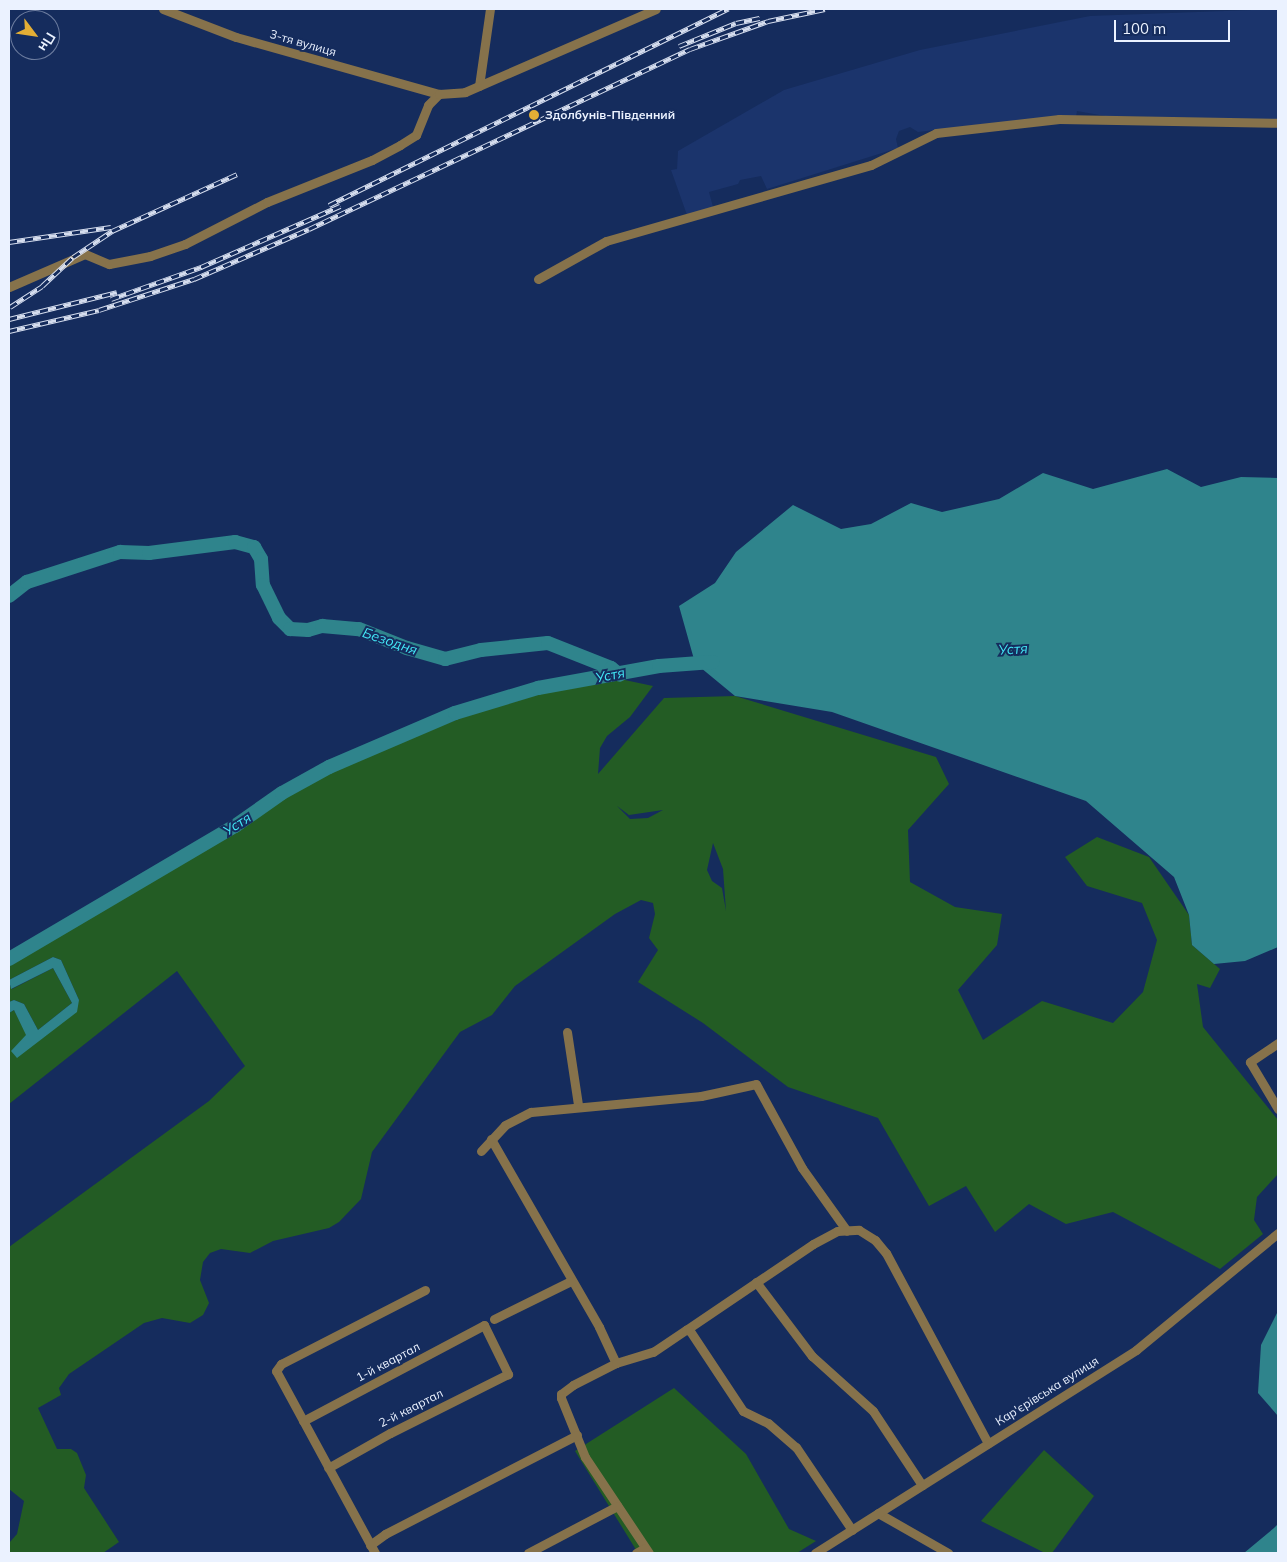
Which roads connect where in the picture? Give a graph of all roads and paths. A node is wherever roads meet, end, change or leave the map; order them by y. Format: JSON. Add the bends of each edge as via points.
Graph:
{"nodes":[{"id":1,"x":163,"y":9,"type":"edge"},
{"id":2,"x":490,"y":9,"type":"edge"},
{"id":3,"x":656,"y":9,"type":"edge"},
{"id":4,"x":480,"y":86,"type":"junction"},
{"id":5,"x":439,"y":94,"type":"junction"},
{"id":6,"x":1278,"y":123,"type":"edge"},
{"id":7,"x":538,"y":278,"type":"dead end"},
{"id":8,"x":9,"y":287,"type":"edge"},
{"id":9,"x":567,"y":1032,"type":"dead end"},
{"id":10,"x":1278,"y":1043,"type":"edge"},
{"id":11,"x":578,"y":1105,"type":"junction"},
{"id":12,"x":1278,"y":1109,"type":"edge"},
{"id":13,"x":491,"y":1139,"type":"junction"},
{"id":14,"x":482,"y":1151,"type":"dead end"},
{"id":15,"x":847,"y":1231,"type":"junction"},
{"id":16,"x":1278,"y":1233,"type":"edge"},
{"id":17,"x":571,"y":1281,"type":"junction"},
{"id":18,"x":756,"y":1282,"type":"junction"},
{"id":19,"x":425,"y":1290,"type":"dead end"},
{"id":20,"x":494,"y":1319,"type":"dead end"},
{"id":21,"x":686,"y":1330,"type":"junction"},
{"id":22,"x":616,"y":1363,"type":"junction"},
{"id":23,"x":508,"y":1374,"type":"joint"},
{"id":24,"x":303,"y":1421,"type":"junction"},
{"id":25,"x":577,"y":1435,"type":"junction"},
{"id":26,"x":988,"y":1443,"type":"junction"},
{"id":27,"x":328,"y":1468,"type":"junction"},
{"id":28,"x":922,"y":1485,"type":"junction"},
{"id":29,"x":617,"y":1506,"type":"junction"},
{"id":30,"x":878,"y":1513,"type":"junction"},
{"id":31,"x":852,"y":1530,"type":"junction"},
{"id":32,"x":372,"y":1549,"type":"edge"},
{"id":33,"x":647,"y":1551,"type":"edge"},
{"id":34,"x":528,"y":1553,"type":"edge"},
{"id":35,"x":636,"y":1553,"type":"edge"},
{"id":36,"x":815,"y":1553,"type":"edge"},
{"id":37,"x":948,"y":1553,"type":"edge"}],
"edges":[{"from":1,"to":5,"type":"street","name":"3-тя вулиця","via":[[236,37]]},
{"from":2,"to":4,"type":"street"},
{"from":3,"to":4,"type":"street"},
{"from":4,"to":5,"type":"street","via":[[448,95]]},
{"from":5,"to":8,"type":"street","via":[[428,104],[416,135],[372,160],[267,202],[208,234],[150,256],[109,264],[85,254]]},
{"from":6,"to":7,"type":"street","via":[[1059,120],[936,133],[871,165],[606,241]]},
{"from":9,"to":11,"type":"street"},
{"from":10,"to":12,"type":"street","via":[[1250,1062]]},
{"from":11,"to":13,"type":"street","via":[[531,1112],[505,1125]]},
{"from":11,"to":15,"type":"street","via":[[701,1096],[756,1084],[802,1168]]},
{"from":13,"to":14,"type":"street"},
{"from":13,"to":17,"type":"street"},
{"from":15,"to":18,"type":"street","via":[[837,1231],[813,1244]]},
{"from":15,"to":26,"type":"street","via":[[859,1230],[875,1240],[886,1253]]},
{"from":16,"to":26,"type":"street","name":"Кар'єрівська вулиця","via":[[1136,1350]]},
{"from":17,"to":20,"type":"street"},
{"from":17,"to":22,"type":"street"},
{"from":18,"to":21,"type":"street"},
{"from":18,"to":28,"type":"street","via":[[812,1356],[873,1411]]},
{"from":19,"to":24,"type":"street","via":[[278,1367],[276,1371]]},
{"from":21,"to":22,"type":"street","via":[[653,1352]]},
{"from":21,"to":31,"type":"street","via":[[696,1335],[743,1412],[768,1423],[796,1446]]},
{"from":22,"to":25,"type":"street","via":[[561,1394]]},
{"from":23,"to":24,"type":"street","name":"1-й квартал","via":[[484,1325]]},
{"from":23,"to":27,"type":"street","name":"2-й квартал","via":[[390,1432]]},
{"from":24,"to":27,"type":"street"},
{"from":25,"to":29,"type":"street","via":[[585,1457]]},
{"from":25,"to":32,"type":"street","via":[[385,1534]]},
{"from":26,"to":28,"type":"street","name":"Кар'єрівська вулиця"},
{"from":27,"to":32,"type":"street"},
{"from":28,"to":30,"type":"street","name":"Кар'єрівська вулиця"},
{"from":29,"to":33,"type":"street"},
{"from":29,"to":34,"type":"street"},
{"from":30,"to":31,"type":"street","name":"Кар'єрівська вулиця"},
{"from":30,"to":37,"type":"street"},
{"from":31,"to":36,"type":"street","name":"Кар'єрівська вулиця"},
{"from":33,"to":35,"type":"street"}]}
